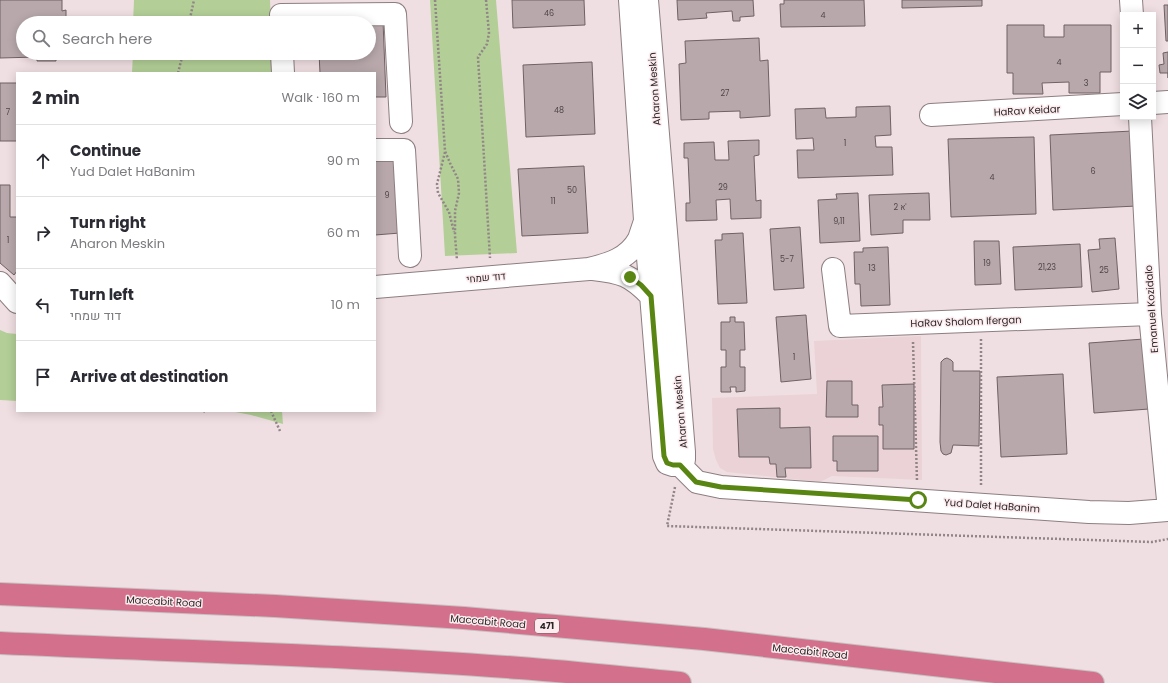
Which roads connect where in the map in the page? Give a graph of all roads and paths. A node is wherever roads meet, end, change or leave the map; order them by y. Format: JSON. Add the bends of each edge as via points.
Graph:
{"nodes":[{"id":1,"x":194,"y":0,"type":"edge"},
{"id":2,"x":435,"y":0,"type":"edge"},
{"id":3,"x":486,"y":0,"type":"edge"},
{"id":4,"x":630,"y":0,"type":"edge"},
{"id":5,"x":648,"y":0,"type":"edge"},
{"id":6,"x":1131,"y":0,"type":"edge"},
{"id":7,"x":1132,"y":12,"type":"edge"},
{"id":8,"x":281,"y":13,"type":"edge"},
{"id":9,"x":191,"y":16,"type":"edge"},
{"id":10,"x":181,"y":60,"type":"edge"},
{"id":11,"x":282,"y":60,"type":"edge"},
{"id":12,"x":178,"y":72,"type":"edge"},
{"id":13,"x":283,"y":72,"type":"edge"},
{"id":14,"x":1168,"y":102,"type":"edge"},
{"id":15,"x":1156,"y":103,"type":"edge"},
{"id":16,"x":1120,"y":104,"type":"edge"},
{"id":17,"x":931,"y":115,"type":"dead end"},
{"id":18,"x":1140,"y":120,"type":"edge"},
{"id":19,"x":401,"y":122,"type":"dead end"},
{"id":20,"x":376,"y":150,"type":"edge"},
{"id":21,"x":445,"y":151,"type":"junction"},
{"id":22,"x":645,"y":220,"type":"junction"},
{"id":23,"x":455,"y":236,"type":"junction"},
{"id":24,"x":410,"y":256,"type":"dead end"},
{"id":25,"x":589,"y":269,"type":"junction"},
{"id":26,"x":833,"y":269,"type":"dead end"},
{"id":27,"x":491,"y":277,"type":"junction"},
{"id":28,"x":459,"y":280,"type":"junction"},
{"id":29,"x":0,"y":283,"type":"edge"},
{"id":30,"x":378,"y":286,"type":"edge"},
{"id":31,"x":1158,"y":286,"type":"edge"},
{"id":32,"x":651,"y":296,"type":"junction"},
{"id":33,"x":16,"y":301,"type":"edge"},
{"id":34,"x":1150,"y":314,"type":"junction"},
{"id":35,"x":981,"y":321,"type":"junction"},
{"id":36,"x":913,"y":323,"type":"junction"},
{"id":37,"x":271,"y":412,"type":"edge"},
{"id":38,"x":280,"y":431,"type":"dead end"},
{"id":39,"x":680,"y":465,"type":"junction"},
{"id":40,"x":918,"y":500,"type":"junction"},
{"id":41,"x":1168,"y":500,"type":"edge"},
{"id":42,"x":982,"y":504,"type":"junction"},
{"id":43,"x":1168,"y":510,"type":"edge"},
{"id":44,"x":1168,"y":539,"type":"edge"},
{"id":45,"x":0,"y":594,"type":"edge"},
{"id":46,"x":0,"y":643,"type":"edge"},
{"id":47,"x":680,"y":683,"type":"edge"},
{"id":48,"x":1092,"y":683,"type":"edge"}],
"edges":[{"from":1,"to":9,"type":"path"},
{"from":2,"to":21,"type":"path"},
{"from":3,"to":27,"type":"path","via":[[489,33],[487,44],[478,57]]},
{"from":4,"to":22,"type":"street","name":"Aharon Meskin"},
{"from":5,"to":39,"type":"street","name":"Aharon Meskin","via":[[684,452],[684,460]]},
{"from":6,"to":7,"type":"street"},
{"from":8,"to":19,"type":"street","via":[[395,14]]},
{"from":10,"to":12,"type":"path"},
{"from":11,"to":13,"type":"street"},
{"from":14,"to":15,"type":"street"},
{"from":16,"to":17,"type":"street","name":"HaRav Keidar"},
{"from":18,"to":31,"type":"street","name":"Emanuel Kozidalo"},
{"from":20,"to":24,"type":"street","via":[[404,150]]},
{"from":21,"to":23,"type":"path","via":[[458,179]]},
{"from":21,"to":23,"type":"path","via":[[437,184],[438,193],[449,212]]},
{"from":22,"to":25,"type":"street","name":"דוד שמחי","via":[[639,239],[631,250],[611,263]]},
{"from":22,"to":32,"type":"street","name":"Aharon Meskin"},
{"from":23,"to":28,"type":"path"},
{"from":25,"to":27,"type":"street","name":"דוד שמחי"},
{"from":25,"to":32,"type":"street","name":"דוד שמחי","via":[[630,277]]},
{"from":26,"to":36,"type":"street","name":"HaRav Shalom Ifergan","via":[[840,326]]},
{"from":27,"to":28,"type":"street","name":"דוד שמחי"},
{"from":28,"to":30,"type":"street","name":"דוד שמחי"},
{"from":29,"to":33,"type":"street"},
{"from":31,"to":34,"type":"street","name":"Emanuel Kozidalo"},
{"from":32,"to":39,"type":"street","name":"Aharon Meskin","via":[[664,456],[667,463]]},
{"from":34,"to":35,"type":"street","name":"HaRav Shalom Ifergan"},
{"from":34,"to":41,"type":"street","name":"Emanuel Kozidalo"},
{"from":35,"to":36,"type":"street","name":"HaRav Shalom Ifergan"},
{"from":35,"to":42,"type":"path"},
{"from":36,"to":40,"type":"path"},
{"from":37,"to":38,"type":"path"},
{"from":39,"to":40,"type":"street","name":"Yud Dalet HaBanim","via":[[696,482],[721,487]]},
{"from":39,"to":44,"type":"path","via":[[667,526],[1152,542]]},
{"from":40,"to":42,"type":"street","name":"Yud Dalet HaBanim"},
{"from":42,"to":43,"type":"street","name":"Yud Dalet HaBanim","via":[[1089,512],[1129,513]]},
{"from":45,"to":48,"type":"highway","name":"Maccabit Road","number":"471","via":[[464,618],[704,639]]},
{"from":46,"to":47,"type":"highway","via":[[519,668]]}]}
